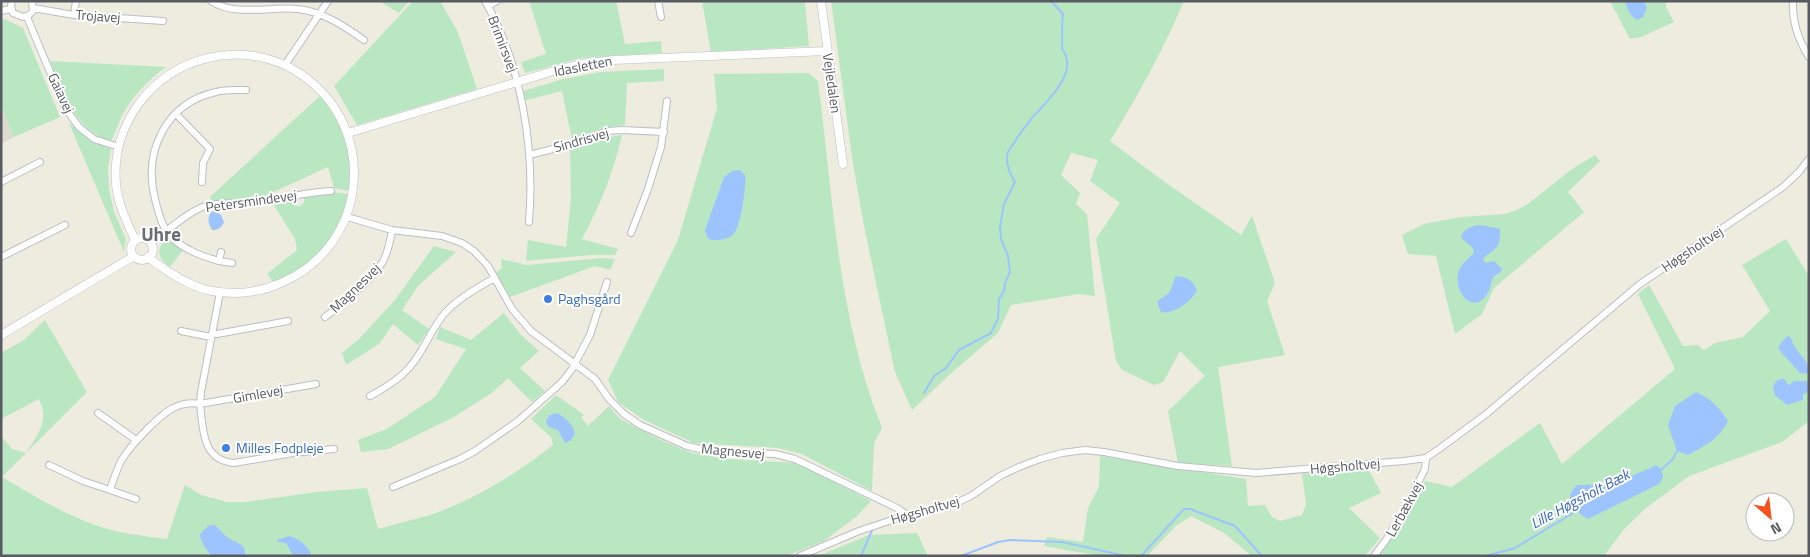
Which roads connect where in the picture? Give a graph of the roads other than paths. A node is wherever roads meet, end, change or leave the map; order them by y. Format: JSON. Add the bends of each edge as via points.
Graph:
{"nodes":[{"id":1,"x":12,"y":1,"type":"edge"},
{"id":2,"x":76,"y":1,"type":"edge"},
{"id":3,"x":211,"y":1,"type":"edge"},
{"id":4,"x":328,"y":1,"type":"edge"},
{"id":5,"x":497,"y":1,"type":"edge"},
{"id":6,"x":658,"y":1,"type":"edge"},
{"id":7,"x":820,"y":1,"type":"edge"},
{"id":8,"x":1793,"y":1,"type":"edge"},
{"id":9,"x":487,"y":4,"type":"edge"},
{"id":10,"x":33,"y":5,"type":"edge"},
{"id":11,"x":11,"y":9,"type":"junction"},
{"id":12,"x":1,"y":11,"type":"edge"},
{"id":13,"x":319,"y":14,"type":"junction"},
{"id":14,"x":74,"y":15,"type":"junction"},
{"id":15,"x":27,"y":17,"type":"junction"},
{"id":16,"x":661,"y":17,"type":"dead end"},
{"id":17,"x":163,"y":21,"type":"dead end"},
{"id":18,"x":364,"y":40,"type":"dead end"},
{"id":19,"x":827,"y":51,"type":"junction"},
{"id":20,"x":1809,"y":57,"type":"edge"},
{"id":21,"x":285,"y":65,"type":"junction"},
{"id":22,"x":516,"y":82,"type":"junction"},
{"id":23,"x":246,"y":90,"type":"dead end"},
{"id":24,"x":667,"y":101,"type":"dead end"},
{"id":25,"x":176,"y":114,"type":"junction"},
{"id":26,"x":664,"y":132,"type":"junction"},
{"id":27,"x":348,"y":133,"type":"junction"},
{"id":28,"x":119,"y":148,"type":"junction"},
{"id":29,"x":529,"y":155,"type":"junction"},
{"id":30,"x":1809,"y":159,"type":"edge"},
{"id":31,"x":40,"y":162,"type":"dead end"},
{"id":32,"x":843,"y":164,"type":"dead end"},
{"id":33,"x":1,"y":182,"type":"edge"},
{"id":34,"x":202,"y":182,"type":"dead end"},
{"id":35,"x":332,"y":191,"type":"dead end"},
{"id":36,"x":346,"y":217,"type":"junction"},
{"id":37,"x":529,"y":222,"type":"dead end"},
{"id":38,"x":65,"y":225,"type":"dead end"},
{"id":39,"x":392,"y":230,"type":"junction"},
{"id":40,"x":167,"y":232,"type":"junction"},
{"id":41,"x":632,"y":234,"type":"dead end"},
{"id":42,"x":135,"y":240,"type":"junction"},
{"id":43,"x":151,"y":243,"type":"junction"},
{"id":44,"x":220,"y":252,"type":"dead end"},
{"id":45,"x":134,"y":256,"type":"junction"},
{"id":46,"x":1,"y":257,"type":"edge"},
{"id":47,"x":148,"y":257,"type":"junction"},
{"id":48,"x":219,"y":261,"type":"junction"},
{"id":49,"x":232,"y":263,"type":"dead end"},
{"id":50,"x":495,"y":278,"type":"junction"},
{"id":51,"x":607,"y":282,"type":"dead end"},
{"id":52,"x":220,"y":292,"type":"junction"},
{"id":53,"x":324,"y":317,"type":"dead end"},
{"id":54,"x":288,"y":321,"type":"dead end"},
{"id":55,"x":181,"y":331,"type":"dead end"},
{"id":56,"x":1,"y":335,"type":"edge"},
{"id":57,"x":211,"y":335,"type":"junction"},
{"id":58,"x":576,"y":363,"type":"junction"},
{"id":59,"x":316,"y":384,"type":"dead end"},
{"id":60,"x":370,"y":396,"type":"dead end"},
{"id":61,"x":200,"y":404,"type":"junction"},
{"id":62,"x":98,"y":413,"type":"dead end"},
{"id":63,"x":136,"y":440,"type":"junction"},
{"id":64,"x":334,"y":449,"type":"dead end"},
{"id":65,"x":1426,"y":458,"type":"junction"},
{"id":66,"x":49,"y":465,"type":"dead end"},
{"id":67,"x":393,"y":487,"type":"dead end"},
{"id":68,"x":110,"y":490,"type":"junction"},
{"id":69,"x":136,"y":499,"type":"dead end"},
{"id":70,"x":907,"y":515,"type":"junction"},
{"id":71,"x":800,"y":556,"type":"edge"},
{"id":72,"x":1374,"y":556,"type":"edge"}],
"edges":[{"from":1,"to":11,"type":"street"},
{"from":2,"to":14,"type":"street"},
{"from":3,"to":13,"type":"street","via":[[235,10],[278,8]]},
{"from":4,"to":13,"type":"street"},
{"from":5,"to":9,"type":"street","name":"Brimirsvej"},
{"from":6,"to":16,"type":"street"},
{"from":7,"to":19,"type":"street","name":"Vejledalen"},
{"from":8,"to":20,"type":"street","via":[[1796,31]]},
{"from":9,"to":22,"type":"street","name":"Brimirsvej"},
{"from":10,"to":14,"type":"street","name":"Trojavej"},
{"from":10,"to":15,"type":"street"},
{"from":11,"to":12,"type":"street"},
{"from":11,"to":15,"type":"street","via":[[19,17]]},
{"from":13,"to":18,"type":"street"},
{"from":13,"to":21,"type":"street"},
{"from":14,"to":17,"type":"street","name":"Trojavej"},
{"from":15,"to":28,"type":"street","name":"Gaiavej","via":[[65,108],[78,127],[94,139]]},
{"from":19,"to":22,"type":"street","name":"Idasletten","via":[[613,60],[560,69]]},
{"from":19,"to":32,"type":"street","name":"Vejledalen"},
{"from":21,"to":27,"type":"street","via":[[302,74],[321,91]]},
{"from":21,"to":28,"type":"street","via":[[251,55],[234,54],[186,65],[167,76],[141,100],[131,114]]},
{"from":22,"to":27,"type":"street","name":"Idasletten"},
{"from":22,"to":29,"type":"street","via":[[526,122]]},
{"from":23,"to":25,"type":"street","via":[[207,94]]},
{"from":24,"to":26,"type":"street"},
{"from":25,"to":34,"type":"street","via":[[210,149],[203,164]]},
{"from":25,"to":40,"type":"street","via":[[155,146],[150,175],[156,205]]},
{"from":26,"to":29,"type":"street","name":"Sindrisvej","via":[[607,131],[581,142]]},
{"from":26,"to":41,"type":"street"},
{"from":27,"to":36,"type":"street","via":[[354,173]]},
{"from":28,"to":42,"type":"street","via":[[116,175],[119,202]]},
{"from":29,"to":37,"type":"street"},
{"from":30,"to":65,"type":"street","name":"Høgsholtvej","via":[[1783,187],[1640,284],[1485,415]]},
{"from":31,"to":33,"type":"street"},
{"from":35,"to":40,"type":"street","name":"Petersmindevej","via":[[250,203],[206,205]]},
{"from":36,"to":39,"type":"street","name":"Magnesvej"},
{"from":36,"to":52,"type":"street","via":[[328,248],[303,272],[260,291]]},
{"from":38,"to":46,"type":"street"},
{"from":39,"to":50,"type":"street","name":"Magnesvej","via":[[442,236],[462,243],[481,257]]},
{"from":39,"to":53,"type":"street","name":"Magnesvej","via":[[382,263]]},
{"from":40,"to":43,"type":"street","name":"Petersmindevej"},
{"from":40,"to":48,"type":"street","via":[[183,247]]},
{"from":42,"to":43,"type":"street","via":[[145,238]]},
{"from":42,"to":45,"type":"street","via":[[131,249]]},
{"from":43,"to":47,"type":"street","via":[[153,251]]},
{"from":44,"to":48,"type":"street"},
{"from":45,"to":47,"type":"street"},
{"from":45,"to":56,"type":"street"},
{"from":47,"to":52,"type":"street","via":[[174,276],[206,290]]},
{"from":48,"to":49,"type":"street"},
{"from":50,"to":58,"type":"street","name":"Magnesvej","via":[[520,320]]},
{"from":50,"to":60,"type":"street","via":[[450,308],[413,364]]},
{"from":51,"to":58,"type":"street","via":[[590,334]]},
{"from":52,"to":57,"type":"street"},
{"from":54,"to":57,"type":"street"},
{"from":55,"to":57,"type":"street"},
{"from":57,"to":61,"type":"street"},
{"from":58,"to":67,"type":"street","via":[[562,382],[518,421],[476,451]]},
{"from":58,"to":70,"type":"street","name":"Magnesvej","via":[[595,379],[624,414],[648,428],[688,446],[713,452],[775,454],[795,459]]},
{"from":59,"to":61,"type":"street","name":"Gimlevej"},
{"from":61,"to":63,"type":"street","name":"Gimlevej","via":[[188,403],[171,409]]},
{"from":61,"to":64,"type":"street","via":[[208,448],[216,458],[225,462]]},
{"from":62,"to":63,"type":"street"},
{"from":63,"to":68,"type":"street","name":"Gimlevej","via":[[122,460]]},
{"from":65,"to":70,"type":"street","name":"Høgsholtvej","via":[[1256,473],[1178,466],[1085,450],[1040,458],[1000,476],[956,503]]},
{"from":65,"to":72,"type":"street","name":"Lerbækvej","via":[[1425,469],[1401,516]]},
{"from":66,"to":68,"type":"street"},
{"from":68,"to":69,"type":"street"},
{"from":70,"to":71,"type":"street","name":"Høgsholtvej"}]}
